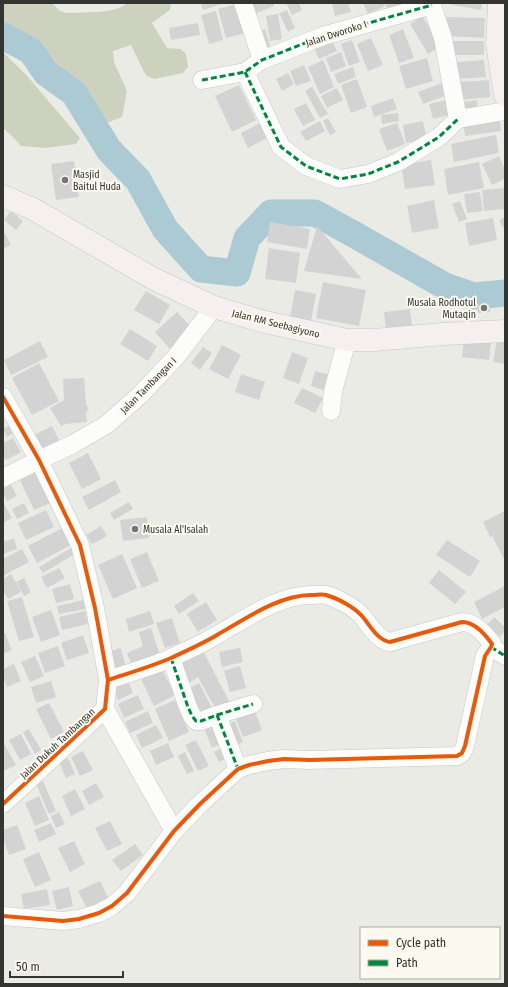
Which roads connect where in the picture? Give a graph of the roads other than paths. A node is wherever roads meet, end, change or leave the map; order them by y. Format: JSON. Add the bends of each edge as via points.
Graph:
{"nodes":[{"id":1,"x":243,"y":3,"type":"edge"},
{"id":2,"x":499,"y":3,"type":"edge"},
{"id":3,"x":431,"y":4,"type":"edge"},
{"id":4,"x":262,"y":60,"type":"junction"},
{"id":5,"x":245,"y":72,"type":"junction"},
{"id":6,"x":202,"y":80,"type":"dead end"},
{"id":7,"x":505,"y":95,"type":"edge"},
{"id":8,"x":505,"y":111,"type":"edge"},
{"id":9,"x":458,"y":119,"type":"junction"},
{"id":10,"x":3,"y":196,"type":"edge"},
{"id":11,"x":214,"y":306,"type":"junction"},
{"id":12,"x":505,"y":331,"type":"edge"},
{"id":13,"x":347,"y":340,"type":"junction"},
{"id":14,"x":3,"y":397,"type":"edge"},
{"id":15,"x":331,"y":412,"type":"dead end"},
{"id":16,"x":39,"y":460,"type":"junction"},
{"id":17,"x":3,"y":478,"type":"edge"},
{"id":18,"x":498,"y":652,"type":"edge"},
{"id":19,"x":171,"y":658,"type":"junction"},
{"id":20,"x":108,"y":680,"type":"junction"},
{"id":21,"x":254,"y":704,"type":"dead end"},
{"id":22,"x":105,"y":709,"type":"junction"},
{"id":23,"x":217,"y":715,"type":"junction"},
{"id":24,"x":238,"y":769,"type":"junction"},
{"id":25,"x":3,"y":804,"type":"edge"},
{"id":26,"x":174,"y":831,"type":"junction"},
{"id":27,"x":3,"y":916,"type":"edge"}],
"edges":[{"from":1,"to":4,"type":"street"},
{"from":2,"to":7,"type":"main road","via":[[497,44]]},
{"from":3,"to":4,"type":"street","name":"Jalan Dworoko I","via":[[323,36]]},
{"from":3,"to":9,"type":"street","name":"Jalan Dworoko I","via":[[443,38]]},
{"from":4,"to":5,"type":"street","name":"Jalan Dworoko I"},
{"from":5,"to":6,"type":"street"},
{"from":5,"to":9,"type":"street","via":[[280,147],[306,166],[340,179],[368,174],[398,162],[440,137]]},
{"from":8,"to":9,"type":"street"},
{"from":10,"to":11,"type":"main road","name":"Jalan RM Soebagiyono","via":[[33,210],[154,279]]},
{"from":11,"to":13,"type":"main road","name":"Jalan RM Soebagiyono","via":[[261,321]]},
{"from":11,"to":16,"type":"street","name":"Jalan Tambangan I","via":[[175,358],[139,396],[106,425]]},
{"from":12,"to":13,"type":"main road","name":"Jalan RM Soebagiyono"},
{"from":13,"to":15,"type":"street","via":[[333,391]]},
{"from":14,"to":16,"type":"street","name":"Jalan Dukuh Tambangan"},
{"from":16,"to":17,"type":"street","name":"Jalan Tambangan I"},
{"from":16,"to":20,"type":"street","name":"Jalan Dukuh Tambangan","via":[[80,545]]},
{"from":18,"to":19,"type":"street","via":[[476,626],[467,622],[386,642],[369,626],[362,615],[348,605],[324,595],[306,594],[273,604]]},
{"from":18,"to":24,"type":"street","via":[[485,656],[465,746],[462,753],[457,756],[284,759]]},
{"from":19,"to":20,"type":"street"},
{"from":19,"to":23,"type":"street","via":[[188,707],[196,721]]},
{"from":20,"to":22,"type":"street","name":"Jalan Dukuh Tambangan"},
{"from":21,"to":23,"type":"street"},
{"from":22,"to":25,"type":"street","name":"Jalan Dukuh Tambangan"},
{"from":22,"to":26,"type":"street","name":"Jalan Dukuh Tambangan"},
{"from":23,"to":24,"type":"street"},
{"from":24,"to":26,"type":"street"},
{"from":26,"to":27,"type":"street","via":[[127,893],[99,913],[63,921]]}]}
